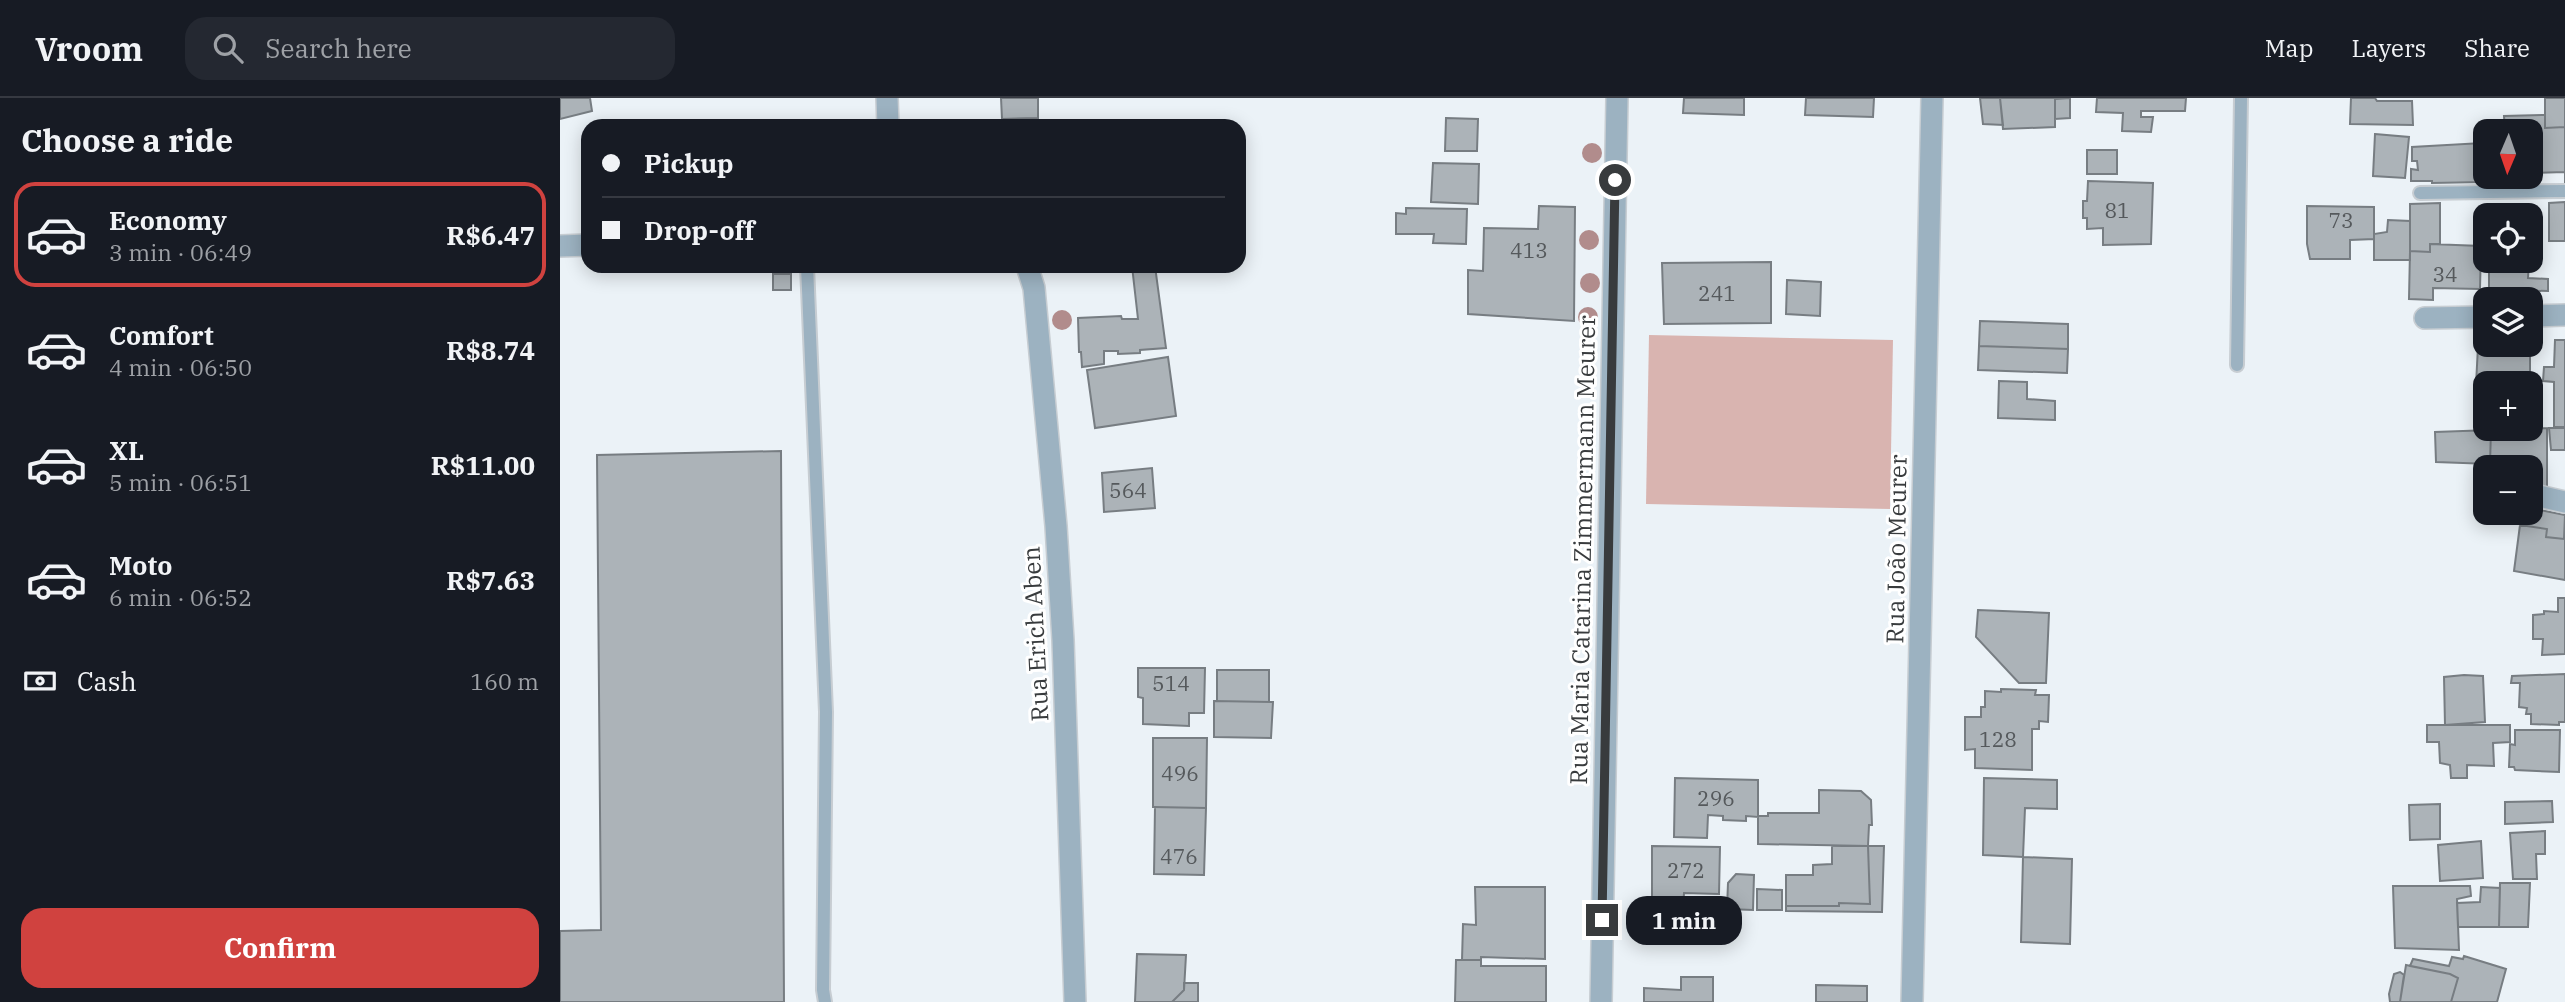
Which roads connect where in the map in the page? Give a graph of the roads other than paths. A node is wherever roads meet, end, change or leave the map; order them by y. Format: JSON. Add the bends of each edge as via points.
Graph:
{"nodes":[{"id":1,"x":887,"y":98,"type":"edge"},
{"id":2,"x":1617,"y":98,"type":"edge"},
{"id":3,"x":1932,"y":98,"type":"edge"},
{"id":4,"x":2241,"y":98,"type":"edge"},
{"id":5,"x":888,"y":119,"type":"edge"},
{"id":6,"x":2565,"y":191,"type":"edge"},
{"id":7,"x":2420,"y":193,"type":"dead end"},
{"id":8,"x":581,"y":245,"type":"edge"},
{"id":9,"x":560,"y":246,"type":"edge"},
{"id":10,"x":807,"y":273,"type":"edge"},
{"id":11,"x":1029,"y":273,"type":"edge"},
{"id":12,"x":2565,"y":315,"type":"edge"},
{"id":13,"x":2543,"y":316,"type":"edge"},
{"id":14,"x":2473,"y":317,"type":"edge"},
{"id":15,"x":2425,"y":318,"type":"dead end"},
{"id":16,"x":2237,"y":365,"type":"dead end"},
{"id":17,"x":2543,"y":497,"type":"edge"},
{"id":18,"x":2565,"y":502,"type":"edge"},
{"id":19,"x":825,"y":1002,"type":"edge"},
{"id":20,"x":1075,"y":1002,"type":"edge"},
{"id":21,"x":1601,"y":1002,"type":"edge"},
{"id":22,"x":1912,"y":1002,"type":"edge"}],
"edges":[{"from":1,"to":5,"type":"street"},
{"from":2,"to":21,"type":"street","name":"Rua Maria Catarina Zimmermann Meurer"},
{"from":3,"to":22,"type":"street","name":"Rua João Meurer"},
{"from":4,"to":16,"type":"lane"},
{"from":6,"to":7,"type":"lane"},
{"from":8,"to":9,"type":"street"},
{"from":10,"to":19,"type":"lane","via":[[825,712]]},
{"from":11,"to":20,"type":"street","name":"Rua Erich Aben","via":[[1056,526]]},
{"from":12,"to":13,"type":"street"},
{"from":14,"to":15,"type":"street"},
{"from":17,"to":18,"type":"street"}]}
